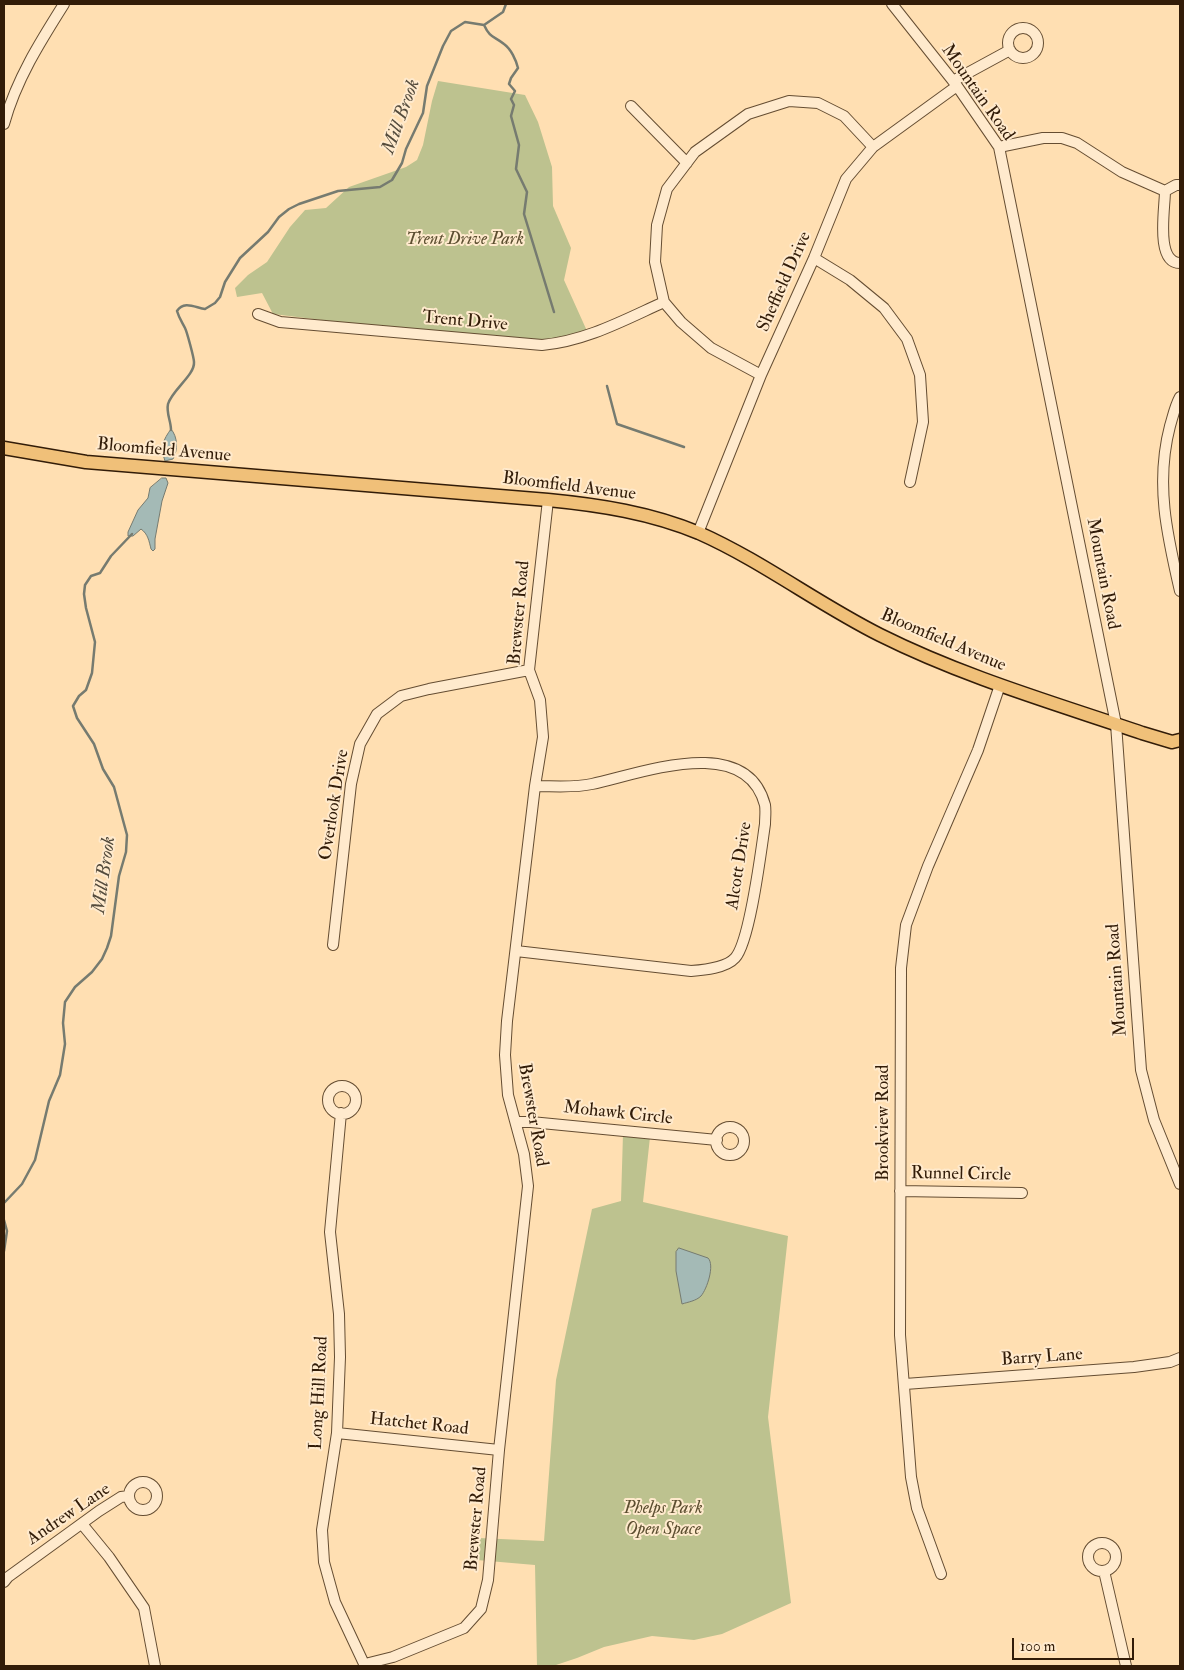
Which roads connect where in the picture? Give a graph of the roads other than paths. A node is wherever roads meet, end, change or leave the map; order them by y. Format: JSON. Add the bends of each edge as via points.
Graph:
{"nodes":[{"id":1,"x":64,"y":4,"type":"edge"},
{"id":2,"x":892,"y":4,"type":"edge"},
{"id":3,"x":1010,"y":50,"type":"dead end"},
{"id":4,"x":955,"y":84,"type":"junction"},
{"id":5,"x":632,"y":106,"type":"dead end"},
{"id":6,"x":4,"y":124,"type":"edge"},
{"id":7,"x":873,"y":147,"type":"junction"},
{"id":8,"x":999,"y":148,"type":"junction"},
{"id":9,"x":687,"y":163,"type":"junction"},
{"id":10,"x":1180,"y":185,"type":"edge"},
{"id":11,"x":1165,"y":191,"type":"junction"},
{"id":12,"x":814,"y":258,"type":"junction"},
{"id":13,"x":1180,"y":263,"type":"edge"},
{"id":14,"x":664,"y":302,"type":"junction"},
{"id":15,"x":258,"y":314,"type":"dead end"},
{"id":16,"x":761,"y":375,"type":"junction"},
{"id":17,"x":1180,"y":397,"type":"edge"},
{"id":18,"x":4,"y":448,"type":"edge"},
{"id":19,"x":910,"y":482,"type":"dead end"},
{"id":20,"x":548,"y":500,"type":"junction"},
{"id":21,"x":698,"y":533,"type":"junction"},
{"id":22,"x":1180,"y":591,"type":"edge"},
{"id":23,"x":529,"y":670,"type":"junction"},
{"id":24,"x":1000,"y":685,"type":"junction"},
{"id":25,"x":1116,"y":724,"type":"junction"},
{"id":26,"x":1178,"y":744,"type":"edge"},
{"id":27,"x":535,"y":786,"type":"junction"},
{"id":28,"x":333,"y":945,"type":"dead end"},
{"id":29,"x":516,"y":951,"type":"junction"},
{"id":30,"x":341,"y":1114,"type":"dead end"},
{"id":31,"x":516,"y":1122,"type":"junction"},
{"id":32,"x":717,"y":1140,"type":"dead end"},
{"id":33,"x":1180,"y":1184,"type":"edge"},
{"id":34,"x":900,"y":1190,"type":"junction"},
{"id":35,"x":1022,"y":1193,"type":"dead end"},
{"id":36,"x":1180,"y":1358,"type":"edge"},
{"id":37,"x":905,"y":1384,"type":"junction"},
{"id":38,"x":337,"y":1432,"type":"junction"},
{"id":39,"x":499,"y":1450,"type":"junction"},
{"id":40,"x":129,"y":1496,"type":"dead end"},
{"id":41,"x":82,"y":1524,"type":"junction"},
{"id":42,"x":1104,"y":1571,"type":"dead end"},
{"id":43,"x":942,"y":1574,"type":"dead end"},
{"id":44,"x":4,"y":1582,"type":"edge"},
{"id":45,"x":365,"y":1665,"type":"edge"},
{"id":46,"x":155,"y":1666,"type":"edge"},
{"id":47,"x":1126,"y":1666,"type":"edge"}],
"edges":[{"from":1,"to":6,"type":"street","via":[[28,63]]},
{"from":2,"to":4,"type":"street","name":"Mountain Road"},
{"from":3,"to":4,"type":"street","name":"Sheffield Drive"},
{"from":4,"to":7,"type":"street","name":"Sheffield Drive"},
{"from":4,"to":8,"type":"street","name":"Mountain Road"},
{"from":5,"to":9,"type":"street"},
{"from":7,"to":9,"type":"street","via":[[844,116],[818,103],[789,101],[748,114],[695,152]]},
{"from":7,"to":12,"type":"street","name":"Sheffield Drive","via":[[846,179]]},
{"from":8,"to":11,"type":"street","via":[[1043,138],[1062,138],[1077,143],[1122,172]]},
{"from":8,"to":25,"type":"street","name":"Mountain Road"},
{"from":9,"to":14,"type":"street","via":[[667,189],[657,225],[655,262]]},
{"from":10,"to":11,"type":"street"},
{"from":11,"to":13,"type":"street","via":[[1163,246],[1168,258]]},
{"from":12,"to":16,"type":"street","name":"Sheffield Drive"},
{"from":12,"to":19,"type":"street","via":[[850,280],[884,308],[907,339],[920,375],[923,422]]},
{"from":14,"to":15,"type":"street","name":"Trent Drive","via":[[587,336],[542,345],[280,322]]},
{"from":14,"to":16,"type":"street","via":[[711,348]]},
{"from":16,"to":21,"type":"street","name":"Sheffield Drive"},
{"from":17,"to":22,"type":"street","via":[[1164,448],[1162,494]]},
{"from":18,"to":20,"type":"main road","name":"Bloomfield Avenue","via":[[86,462]]},
{"from":20,"to":21,"type":"main road","name":"Bloomfield Avenue","via":[[637,513]]},
{"from":20,"to":23,"type":"street","name":"Brewster Road"},
{"from":21,"to":24,"type":"main road","name":"Bloomfield Avenue","via":[[879,634]]},
{"from":23,"to":27,"type":"street","name":"Brewster Road","via":[[540,700],[543,736]]},
{"from":23,"to":28,"type":"street","name":"Overlook Drive","via":[[401,696],[377,714],[360,744],[351,784]]},
{"from":24,"to":25,"type":"main road","name":"Bloomfield Avenue"},
{"from":24,"to":34,"type":"street","name":"Brookview Road","via":[[978,750],[906,925],[901,968]]},
{"from":25,"to":26,"type":"main road","name":"Bloomfield Avenue"},
{"from":25,"to":33,"type":"street","name":"Mountain Road","via":[[1141,1070],[1154,1120]]},
{"from":27,"to":29,"type":"street","name":"Brewster Road"},
{"from":27,"to":29,"type":"street","name":"Alcott Drive","via":[[592,784],[651,768],[694,762],[723,766],[745,774],[758,790],[765,806],[765,824],[745,940],[734,959],[714,968],[691,972]]},
{"from":29,"to":31,"type":"street","name":"Brewster Road","via":[[505,1055],[508,1095]]},
{"from":30,"to":38,"type":"street","name":"Long Hill Road","via":[[330,1232],[340,1357]]},
{"from":31,"to":32,"type":"street","name":"Mohawk Circle"},
{"from":31,"to":39,"type":"street","name":"Brewster Road","via":[[528,1186]]},
{"from":34,"to":35,"type":"street","name":"Runnel Circle"},
{"from":34,"to":37,"type":"street","name":"Brookview Road","via":[[900,1335]]},
{"from":36,"to":37,"type":"street","name":"Barry Lane","via":[[1134,1367]]},
{"from":37,"to":43,"type":"street","name":"Brookview Road","via":[[911,1477],[917,1508]]},
{"from":38,"to":39,"type":"street","name":"Hatchet Road"},
{"from":38,"to":45,"type":"street","name":"Long Hill Road","via":[[322,1530],[324,1562],[335,1602]]},
{"from":39,"to":45,"type":"street","name":"Brewster Road","via":[[488,1580],[481,1609],[464,1628]]},
{"from":40,"to":41,"type":"street","name":"Andrew Lane","via":[[121,1497]]},
{"from":41,"to":44,"type":"street","name":"Andrew Lane"},
{"from":41,"to":46,"type":"street","via":[[144,1608]]},
{"from":42,"to":47,"type":"street"}]}
